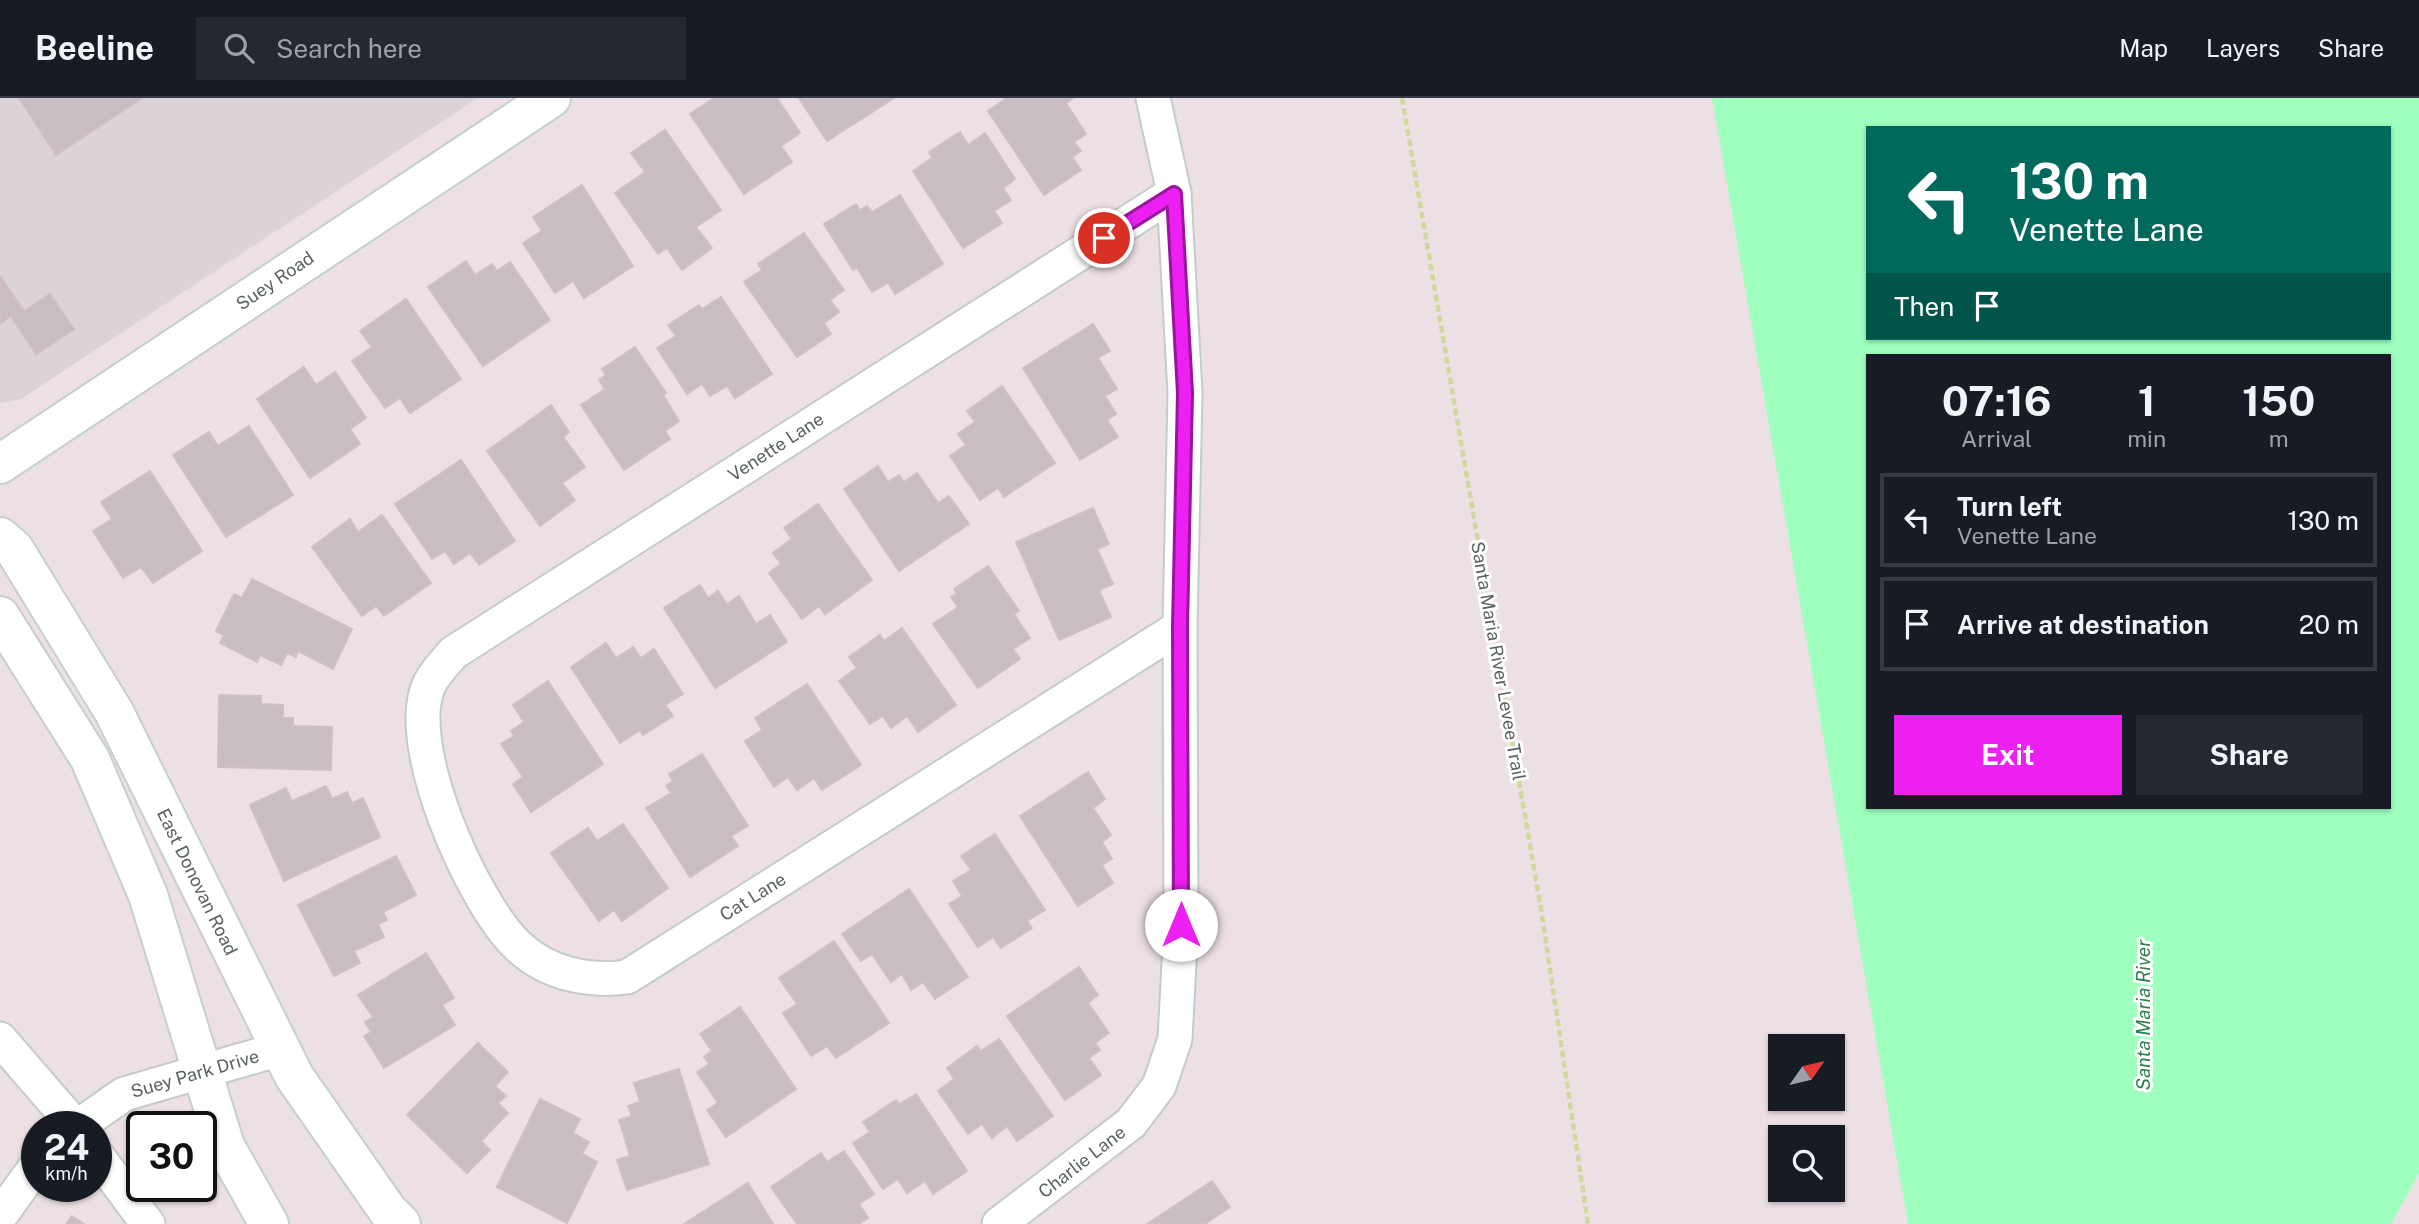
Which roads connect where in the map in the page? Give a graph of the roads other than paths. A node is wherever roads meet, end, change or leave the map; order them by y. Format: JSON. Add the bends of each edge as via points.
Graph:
{"nodes":[{"id":1,"x":551,"y":98,"type":"edge"},
{"id":2,"x":1153,"y":98,"type":"edge"},
{"id":3,"x":1174,"y":194,"type":"junction"},
{"id":4,"x":0,"y":464,"type":"edge"},
{"id":5,"x":0,"y":537,"type":"edge"},
{"id":6,"x":0,"y":616,"type":"edge"},
{"id":7,"x":1180,"y":627,"type":"junction"},
{"id":8,"x":422,"y":732,"type":"joint"},
{"id":9,"x":0,"y":1039,"type":"edge"},
{"id":10,"x":281,"y":1049,"type":"junction"},
{"id":11,"x":200,"y":1070,"type":"junction"},
{"id":12,"x":63,"y":1111,"type":"edge"},
{"id":13,"x":100,"y":1111,"type":"edge"},
{"id":14,"x":112,"y":1176,"type":"edge"},
{"id":15,"x":21,"y":1187,"type":"edge"},
{"id":16,"x":0,"y":1216,"type":"edge"},
{"id":17,"x":148,"y":1224,"type":"edge"},
{"id":18,"x":270,"y":1224,"type":"edge"},
{"id":19,"x":401,"y":1224,"type":"edge"},
{"id":20,"x":999,"y":1224,"type":"edge"}],
"edges":[{"from":1,"to":4,"type":"street","name":"Suey Road"},
{"from":2,"to":3,"type":"street","name":"Charlie Lane"},
{"from":3,"to":7,"type":"street","name":"Charlie Lane","via":[[1185,393]]},
{"from":3,"to":8,"type":"street","name":"Venette Lane","via":[[453,653],[429,683]]},
{"from":5,"to":10,"type":"street","name":"East Donovan Road","via":[[14,549],[114,712]]},
{"from":6,"to":11,"type":"street","via":[[90,759],[148,895]]},
{"from":7,"to":8,"type":"street","name":"Cat Lane","via":[[627,977],[603,980],[557,972],[519,947],[499,924],[462,859],[434,790]]},
{"from":7,"to":20,"type":"street","name":"Charlie Lane","via":[[1181,925],[1175,1039],[1159,1086],[1131,1123]]},
{"from":9,"to":12,"type":"street"},
{"from":10,"to":11,"type":"street","name":"Suey Park Drive"},
{"from":10,"to":19,"type":"street","name":"East Donovan Road","via":[[294,1076]]},
{"from":11,"to":13,"type":"street","name":"Suey Park Drive","via":[[124,1094]]},
{"from":11,"to":18,"type":"street","via":[[225,1146]]},
{"from":14,"to":17,"type":"street"},
{"from":15,"to":16,"type":"street"}]}
